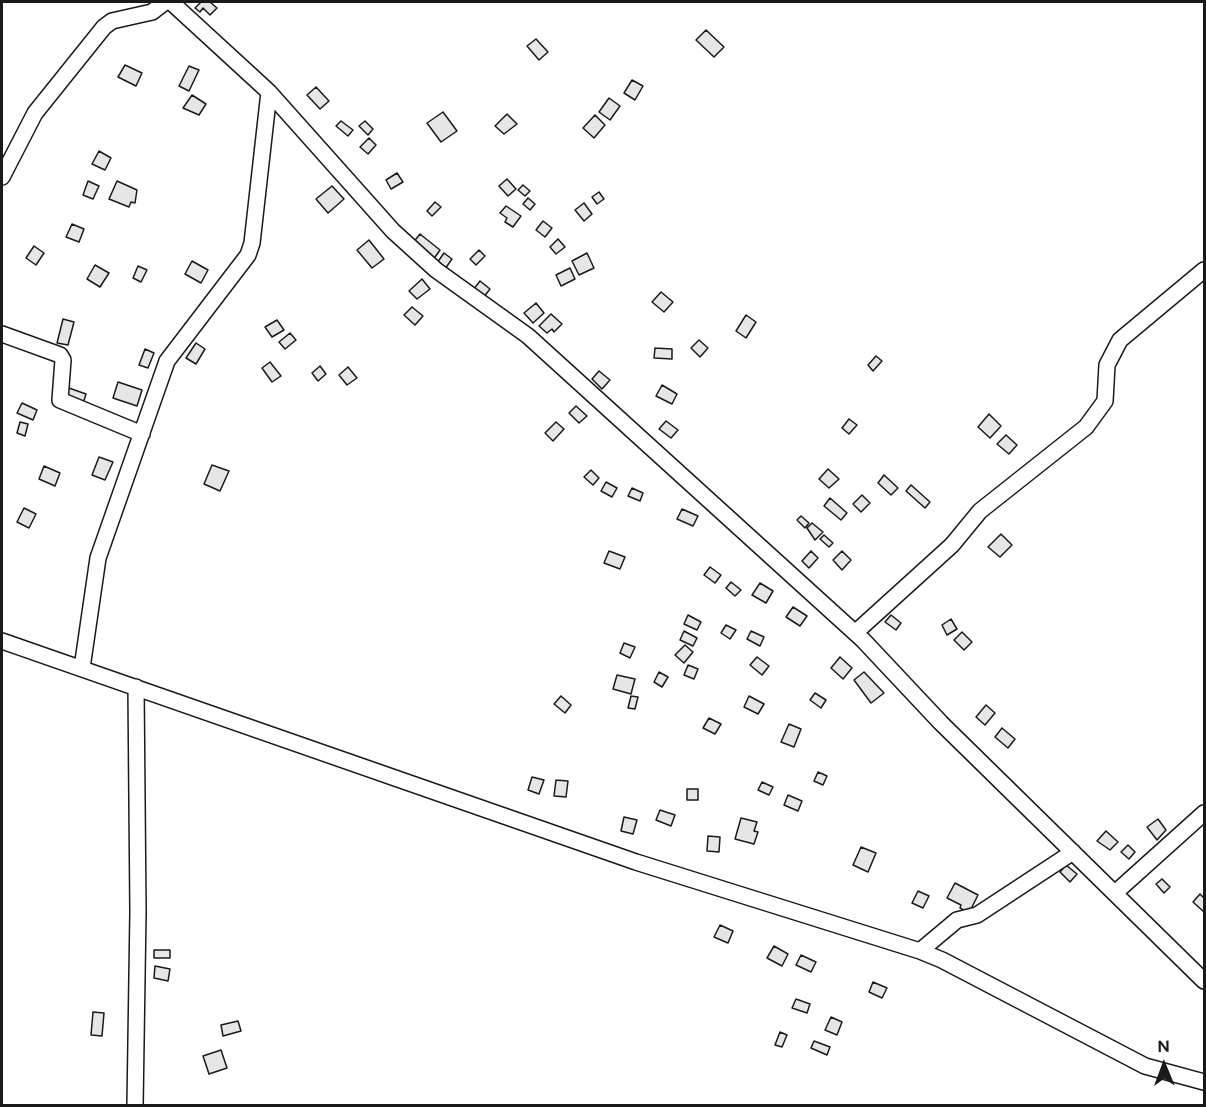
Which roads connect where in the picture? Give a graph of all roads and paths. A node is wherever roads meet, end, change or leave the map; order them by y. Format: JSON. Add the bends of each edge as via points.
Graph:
{"nodes":[{"id":1,"x":165,"y":2,"type":"edge"},
{"id":2,"x":171,"y":2,"type":"edge"},
{"id":3,"x":269,"y":92,"type":"junction"},
{"id":4,"x":2,"y":177,"type":"edge"},
{"id":5,"x":1204,"y":270,"type":"edge"},
{"id":6,"x":2,"y":334,"type":"edge"},
{"id":7,"x":142,"y":434,"type":"junction"},
{"id":8,"x":856,"y":633,"type":"junction"},
{"id":9,"x":2,"y":641,"type":"edge"},
{"id":10,"x":82,"y":668,"type":"junction"},
{"id":11,"x":136,"y":687,"type":"junction"},
{"id":12,"x":1204,"y":813,"type":"edge"},
{"id":13,"x":1073,"y":852,"type":"junction"},
{"id":14,"x":1114,"y":893,"type":"junction"},
{"id":15,"x":920,"y":951,"type":"junction"},
{"id":16,"x":1204,"y":981,"type":"edge"},
{"id":17,"x":1204,"y":1082,"type":"edge"},
{"id":18,"x":135,"y":1106,"type":"edge"}],
"edges":[{"from":1,"to":4,"type":"street","via":[[152,12],[112,21],[104,27],[35,113]]},
{"from":2,"to":3,"type":"street"},
{"from":3,"to":7,"type":"street","via":[[248,255],[166,361]]},
{"from":3,"to":8,"type":"street","via":[[393,231],[436,270],[528,336]]},
{"from":5,"to":8,"type":"street","via":[[1120,340],[1107,365],[1105,401],[1086,427],[980,511],[952,545]]},
{"from":6,"to":7,"type":"street","via":[[60,355],[60,400]]},
{"from":7,"to":10,"type":"street","via":[[98,558]]},
{"from":8,"to":13,"type":"street"},
{"from":9,"to":10,"type":"street"},
{"from":10,"to":11,"type":"street"},
{"from":11,"to":15,"type":"street","via":[[636,862]]},
{"from":11,"to":18,"type":"street"},
{"from":12,"to":14,"type":"street"},
{"from":13,"to":14,"type":"street"},
{"from":13,"to":15,"type":"street","via":[[977,915],[957,920]]},
{"from":14,"to":16,"type":"street"},
{"from":15,"to":17,"type":"street","via":[[1139,1063]]}]}
